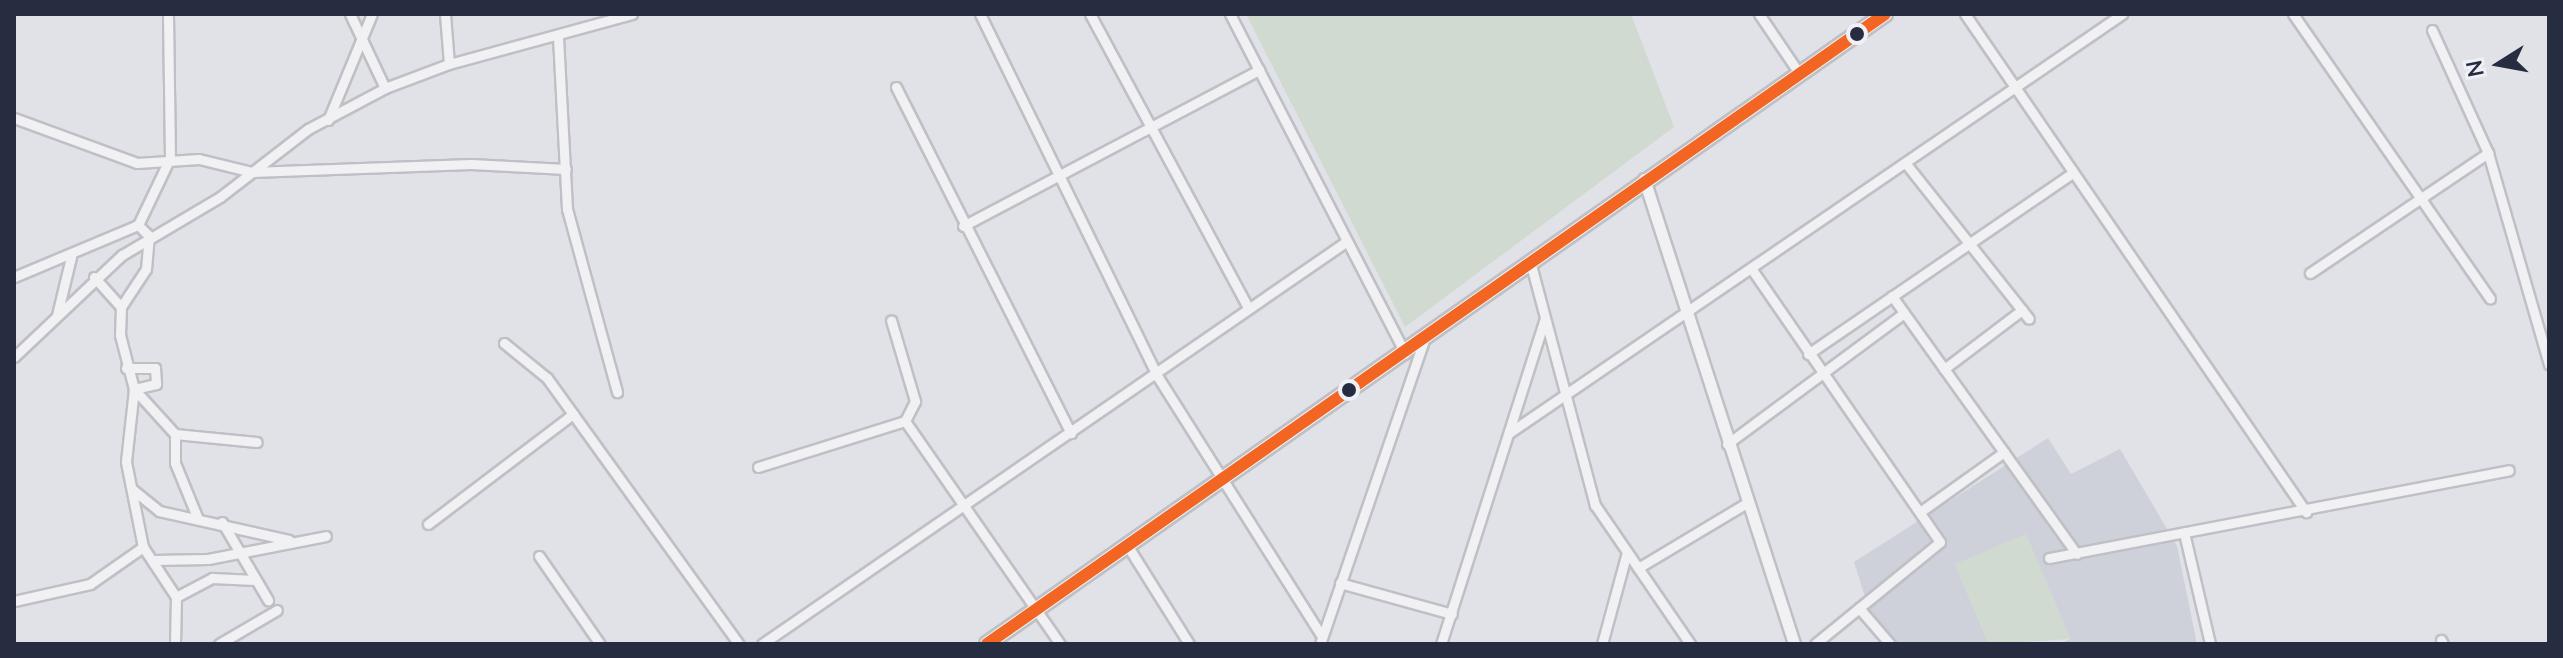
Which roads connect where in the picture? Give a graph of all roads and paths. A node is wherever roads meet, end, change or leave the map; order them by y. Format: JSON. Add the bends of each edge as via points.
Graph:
{"nodes":[{"id":1,"x":168,"y":14,"type":"edge"},
{"id":2,"x":350,"y":14,"type":"edge"},
{"id":3,"x":372,"y":14,"type":"edge"},
{"id":4,"x":445,"y":14,"type":"edge"},
{"id":5,"x":632,"y":14,"type":"edge"},
{"id":6,"x":980,"y":14,"type":"edge"},
{"id":7,"x":1090,"y":14,"type":"edge"},
{"id":8,"x":1230,"y":14,"type":"edge"},
{"id":9,"x":1759,"y":14,"type":"edge"},
{"id":10,"x":1885,"y":14,"type":"edge"},
{"id":11,"x":1965,"y":14,"type":"edge"},
{"id":12,"x":2122,"y":14,"type":"edge"},
{"id":13,"x":2293,"y":14,"type":"edge"},
{"id":14,"x":2432,"y":30,"type":"dead end"},
{"id":15,"x":363,"y":36,"type":"junction"},
{"id":16,"x":558,"y":37,"type":"junction"},
{"id":17,"x":449,"y":64,"type":"junction"},
{"id":18,"x":1259,"y":70,"type":"junction"},
{"id":19,"x":1799,"y":73,"type":"junction"},
{"id":20,"x":896,"y":87,"type":"dead end"},
{"id":21,"x":385,"y":88,"type":"junction"},
{"id":22,"x":2016,"y":90,"type":"junction"},
{"id":23,"x":14,"y":118,"type":"edge"},
{"id":24,"x":328,"y":120,"type":"junction"},
{"id":25,"x":1149,"y":127,"type":"junction"},
{"id":26,"x":2488,"y":153,"type":"junction"},
{"id":27,"x":170,"y":158,"type":"junction"},
{"id":28,"x":1907,"y":165,"type":"junction"},
{"id":29,"x":566,"y":169,"type":"junction"},
{"id":30,"x":252,"y":172,"type":"junction"},
{"id":31,"x":2072,"y":173,"type":"junction"},
{"id":32,"x":1059,"y":175,"type":"junction"},
{"id":33,"x":1644,"y":179,"type":"junction"},
{"id":34,"x":2421,"y":198,"type":"junction"},
{"id":35,"x":138,"y":225,"type":"junction"},
{"id":36,"x":963,"y":226,"type":"junction"},
{"id":37,"x":149,"y":236,"type":"junction"},
{"id":38,"x":1347,"y":241,"type":"junction"},
{"id":39,"x":1970,"y":245,"type":"junction"},
{"id":40,"x":71,"y":257,"type":"junction"},
{"id":41,"x":1530,"y":261,"type":"junction"},
{"id":42,"x":1753,"y":271,"type":"junction"},
{"id":43,"x":2310,"y":273,"type":"dead end"},
{"id":44,"x":14,"y":277,"type":"edge"},
{"id":45,"x":94,"y":277,"type":"junction"},
{"id":46,"x":1892,"y":296,"type":"junction"},
{"id":47,"x":2490,"y":298,"type":"dead end"},
{"id":48,"x":121,"y":307,"type":"junction"},
{"id":49,"x":1248,"y":308,"type":"junction"},
{"id":50,"x":2022,"y":310,"type":"junction"},
{"id":51,"x":1904,"y":313,"type":"junction"},
{"id":52,"x":57,"y":315,"type":"junction"},
{"id":53,"x":1688,"y":316,"type":"junction"},
{"id":54,"x":1545,"y":318,"type":"junction"},
{"id":55,"x":2029,"y":319,"type":"dead end"},
{"id":56,"x":891,"y":320,"type":"dead end"},
{"id":57,"x":1425,"y":338,"type":"junction"},
{"id":58,"x":504,"y":343,"type":"dead end"},
{"id":59,"x":1405,"y":353,"type":"junction"},
{"id":60,"x":1808,"y":354,"type":"junction"},
{"id":61,"x":14,"y":357,"type":"edge"},
{"id":62,"x":2549,"y":364,"type":"edge"},
{"id":63,"x":126,"y":368,"type":"junction"},
{"id":64,"x":1944,"y":369,"type":"junction"},
{"id":65,"x":1156,"y":374,"type":"junction"},
{"id":66,"x":1821,"y":374,"type":"junction"},
{"id":67,"x":134,"y":389,"type":"junction"},
{"id":68,"x":617,"y":392,"type":"dead end"},
{"id":69,"x":1565,"y":395,"type":"junction"},
{"id":70,"x":573,"y":414,"type":"junction"},
{"id":71,"x":905,"y":421,"type":"junction"},
{"id":72,"x":1071,"y":433,"type":"junction"},
{"id":73,"x":1509,"y":433,"type":"junction"},
{"id":74,"x":175,"y":434,"type":"junction"},
{"id":75,"x":257,"y":442,"type":"dead end"},
{"id":76,"x":1727,"y":444,"type":"junction"},
{"id":77,"x":2004,"y":452,"type":"junction"},
{"id":78,"x":758,"y":467,"type":"dead end"},
{"id":79,"x":2509,"y":470,"type":"dead end"},
{"id":80,"x":1222,"y":478,"type":"junction"},
{"id":81,"x":131,"y":488,"type":"junction"},
{"id":82,"x":1745,"y":504,"type":"junction"},
{"id":83,"x":965,"y":505,"type":"junction"},
{"id":84,"x":1920,"y":512,"type":"junction"},
{"id":85,"x":2306,"y":512,"type":"junction"},
{"id":86,"x":198,"y":519,"type":"junction"},
{"id":87,"x":222,"y":522,"type":"junction"},
{"id":88,"x":428,"y":524,"type":"dead end"},
{"id":89,"x":326,"y":536,"type":"dead end"},
{"id":90,"x":2185,"y":537,"type":"junction"},
{"id":91,"x":293,"y":541,"type":"junction"},
{"id":92,"x":1127,"y":545,"type":"junction"},
{"id":93,"x":143,"y":547,"type":"junction"},
{"id":94,"x":239,"y":552,"type":"junction"},
{"id":95,"x":1627,"y":552,"type":"junction"},
{"id":96,"x":2077,"y":554,"type":"junction"},
{"id":97,"x":539,"y":556,"type":"dead end"},
{"id":98,"x":2049,"y":558,"type":"dead end"},
{"id":99,"x":154,"y":560,"type":"junction"},
{"id":100,"x":1638,"y":568,"type":"junction"},
{"id":101,"x":255,"y":580,"type":"junction"},
{"id":102,"x":1340,"y":583,"type":"junction"},
{"id":103,"x":176,"y":597,"type":"junction"},
{"id":104,"x":268,"y":600,"type":"dead end"},
{"id":105,"x":14,"y":601,"type":"edge"},
{"id":106,"x":1859,"y":608,"type":"junction"},
{"id":107,"x":1037,"y":609,"type":"junction"},
{"id":108,"x":277,"y":610,"type":"dead end"},
{"id":109,"x":1452,"y":614,"type":"junction"},
{"id":110,"x":1321,"y":640,"type":"edge"},
{"id":111,"x":175,"y":644,"type":"edge"},
{"id":112,"x":219,"y":644,"type":"edge"},
{"id":113,"x":600,"y":644,"type":"edge"},
{"id":114,"x":739,"y":644,"type":"edge"},
{"id":115,"x":762,"y":644,"type":"edge"},
{"id":116,"x":987,"y":644,"type":"edge"},
{"id":117,"x":1060,"y":644,"type":"edge"},
{"id":118,"x":1189,"y":644,"type":"edge"},
{"id":119,"x":1441,"y":644,"type":"edge"},
{"id":120,"x":1602,"y":644,"type":"edge"},
{"id":121,"x":1690,"y":644,"type":"edge"},
{"id":122,"x":1794,"y":644,"type":"edge"},
{"id":123,"x":1815,"y":644,"type":"edge"},
{"id":124,"x":1890,"y":644,"type":"edge"},
{"id":125,"x":2210,"y":644,"type":"edge"}],
"edges":[{"from":1,"to":27,"type":"street"},
{"from":2,"to":15,"type":"street"},
{"from":3,"to":15,"type":"street"},
{"from":4,"to":17,"type":"street"},
{"from":5,"to":16,"type":"street"},
{"from":6,"to":32,"type":"street"},
{"from":7,"to":25,"type":"street"},
{"from":8,"to":18,"type":"street"},
{"from":9,"to":19,"type":"street"},
{"from":10,"to":19,"type":"main road"},
{"from":11,"to":22,"type":"street"},
{"from":12,"to":22,"type":"street"},
{"from":13,"to":34,"type":"street"},
{"from":14,"to":26,"type":"street"},
{"from":15,"to":21,"type":"street"},
{"from":15,"to":24,"type":"street"},
{"from":16,"to":17,"type":"street"},
{"from":16,"to":29,"type":"street"},
{"from":17,"to":21,"type":"street"},
{"from":18,"to":25,"type":"street"},
{"from":18,"to":38,"type":"street"},
{"from":19,"to":33,"type":"main road"},
{"from":20,"to":36,"type":"street"},
{"from":21,"to":24,"type":"street"},
{"from":22,"to":28,"type":"street"},
{"from":22,"to":31,"type":"street"},
{"from":23,"to":27,"type":"street","via":[[137,163]]},
{"from":24,"to":30,"type":"street"},
{"from":25,"to":32,"type":"street"},
{"from":25,"to":49,"type":"street"},
{"from":26,"to":34,"type":"street"},
{"from":26,"to":62,"type":"street"},
{"from":27,"to":30,"type":"street"},
{"from":27,"to":35,"type":"street"},
{"from":28,"to":39,"type":"street"},
{"from":28,"to":42,"type":"street"},
{"from":29,"to":30,"type":"street","via":[[471,164]]},
{"from":29,"to":68,"type":"street","via":[[580,267]]},
{"from":30,"to":37,"type":"street"},
{"from":31,"to":39,"type":"street"},
{"from":31,"to":85,"type":"street"},
{"from":32,"to":36,"type":"street"},
{"from":32,"to":65,"type":"street"},
{"from":33,"to":41,"type":"main road"},
{"from":33,"to":53,"type":"street"},
{"from":34,"to":43,"type":"street"},
{"from":34,"to":47,"type":"street"},
{"from":35,"to":37,"type":"street"},
{"from":35,"to":40,"type":"street"},
{"from":36,"to":72,"type":"street"},
{"from":37,"to":45,"type":"street"},
{"from":37,"to":48,"type":"street","via":[[146,269]]},
{"from":38,"to":49,"type":"street"},
{"from":38,"to":59,"type":"street"},
{"from":39,"to":46,"type":"street"},
{"from":39,"to":50,"type":"street"},
{"from":40,"to":44,"type":"street"},
{"from":40,"to":52,"type":"street"},
{"from":41,"to":54,"type":"street"},
{"from":41,"to":57,"type":"main road"},
{"from":42,"to":53,"type":"street"},
{"from":42,"to":60,"type":"street"},
{"from":45,"to":48,"type":"street"},
{"from":45,"to":52,"type":"street"},
{"from":46,"to":51,"type":"street"},
{"from":46,"to":60,"type":"street"},
{"from":48,"to":63,"type":"street"},
{"from":49,"to":65,"type":"street"},
{"from":50,"to":55,"type":"street"},
{"from":50,"to":64,"type":"street"},
{"from":51,"to":64,"type":"street"},
{"from":51,"to":66,"type":"street"},
{"from":52,"to":61,"type":"street"},
{"from":53,"to":69,"type":"street"},
{"from":53,"to":76,"type":"street"},
{"from":54,"to":69,"type":"street"},
{"from":54,"to":73,"type":"street"},
{"from":56,"to":71,"type":"street","via":[[915,401]]},
{"from":57,"to":59,"type":"main road"},
{"from":57,"to":102,"type":"street"},
{"from":58,"to":70,"type":"street","via":[[547,378]]},
{"from":59,"to":80,"type":"main road"},
{"from":60,"to":66,"type":"street"},
{"from":63,"to":67,"type":"street"},
{"from":63,"to":67,"type":"street","via":[[155,368],[156,384]]},
{"from":64,"to":77,"type":"street"},
{"from":65,"to":72,"type":"street"},
{"from":65,"to":80,"type":"street"},
{"from":66,"to":76,"type":"street"},
{"from":66,"to":84,"type":"street"},
{"from":67,"to":74,"type":"street"},
{"from":67,"to":81,"type":"street","via":[[126,445]]},
{"from":69,"to":73,"type":"street"},
{"from":69,"to":95,"type":"street","via":[[1595,505]]},
{"from":70,"to":88,"type":"street"},
{"from":70,"to":114,"type":"street"},
{"from":71,"to":78,"type":"street"},
{"from":71,"to":83,"type":"street"},
{"from":72,"to":83,"type":"street"},
{"from":73,"to":109,"type":"street"},
{"from":74,"to":75,"type":"street"},
{"from":74,"to":86,"type":"street","via":[[175,463]]},
{"from":76,"to":82,"type":"street"},
{"from":77,"to":84,"type":"street"},
{"from":77,"to":96,"type":"street"},
{"from":79,"to":85,"type":"street"},
{"from":80,"to":92,"type":"main road"},
{"from":80,"to":110,"type":"street"},
{"from":81,"to":86,"type":"street","via":[[159,511]]},
{"from":81,"to":93,"type":"street"},
{"from":82,"to":100,"type":"street"},
{"from":82,"to":122,"type":"street"},
{"from":83,"to":107,"type":"street"},
{"from":83,"to":115,"type":"street"},
{"from":84,"to":106,"type":"street","via":[[1940,542]]},
{"from":85,"to":90,"type":"street"},
{"from":86,"to":87,"type":"street"},
{"from":87,"to":91,"type":"street"},
{"from":87,"to":94,"type":"street"},
{"from":89,"to":91,"type":"street"},
{"from":90,"to":96,"type":"street"},
{"from":90,"to":125,"type":"street"},
{"from":91,"to":94,"type":"street"},
{"from":92,"to":107,"type":"main road"},
{"from":92,"to":118,"type":"street"},
{"from":93,"to":99,"type":"street"},
{"from":93,"to":105,"type":"street","via":[[90,584]]},
{"from":94,"to":99,"type":"street"},
{"from":94,"to":101,"type":"street"},
{"from":95,"to":100,"type":"street"},
{"from":95,"to":120,"type":"street"},
{"from":96,"to":98,"type":"street"},
{"from":97,"to":113,"type":"street"},
{"from":99,"to":103,"type":"street"},
{"from":100,"to":121,"type":"street"},
{"from":101,"to":103,"type":"street","via":[[212,578]]},
{"from":101,"to":104,"type":"street"},
{"from":102,"to":109,"type":"street"},
{"from":102,"to":110,"type":"street"},
{"from":103,"to":111,"type":"street"},
{"from":106,"to":123,"type":"street"},
{"from":106,"to":124,"type":"street"},
{"from":107,"to":116,"type":"main road"},
{"from":107,"to":117,"type":"street"},
{"from":108,"to":112,"type":"street"},
{"from":109,"to":119,"type":"street"}]}
